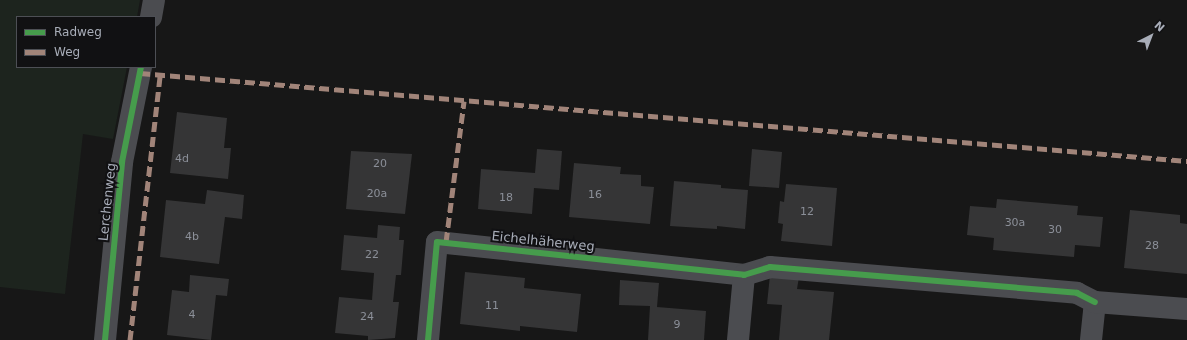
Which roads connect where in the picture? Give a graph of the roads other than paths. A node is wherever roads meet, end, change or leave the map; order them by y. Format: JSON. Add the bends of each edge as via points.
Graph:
{"nodes":[{"id":1,"x":154,"y":0,"type":"edge"},
{"id":2,"x":151,"y":16,"type":"edge"},
{"id":3,"x":141,"y":68,"type":"edge"},
{"id":4,"x":744,"y":275,"type":"junction"},
{"id":5,"x":1095,"y":302,"type":"junction"},
{"id":6,"x":1187,"y":309,"type":"edge"},
{"id":7,"x":105,"y":340,"type":"edge"},
{"id":8,"x":428,"y":340,"type":"edge"},
{"id":9,"x":738,"y":340,"type":"edge"},
{"id":10,"x":1091,"y":340,"type":"edge"}],
"edges":[{"from":1,"to":2,"type":"street"},
{"from":3,"to":7,"type":"street","name":"Lerchenweg","via":[[122,162]]},
{"from":4,"to":5,"type":"street","via":[[770,267],[1077,293]]},
{"from":4,"to":8,"type":"street","name":"Eichelhäherweg","via":[[437,242]]},
{"from":4,"to":9,"type":"street"},
{"from":5,"to":6,"type":"street"},
{"from":5,"to":10,"type":"street"}]}
